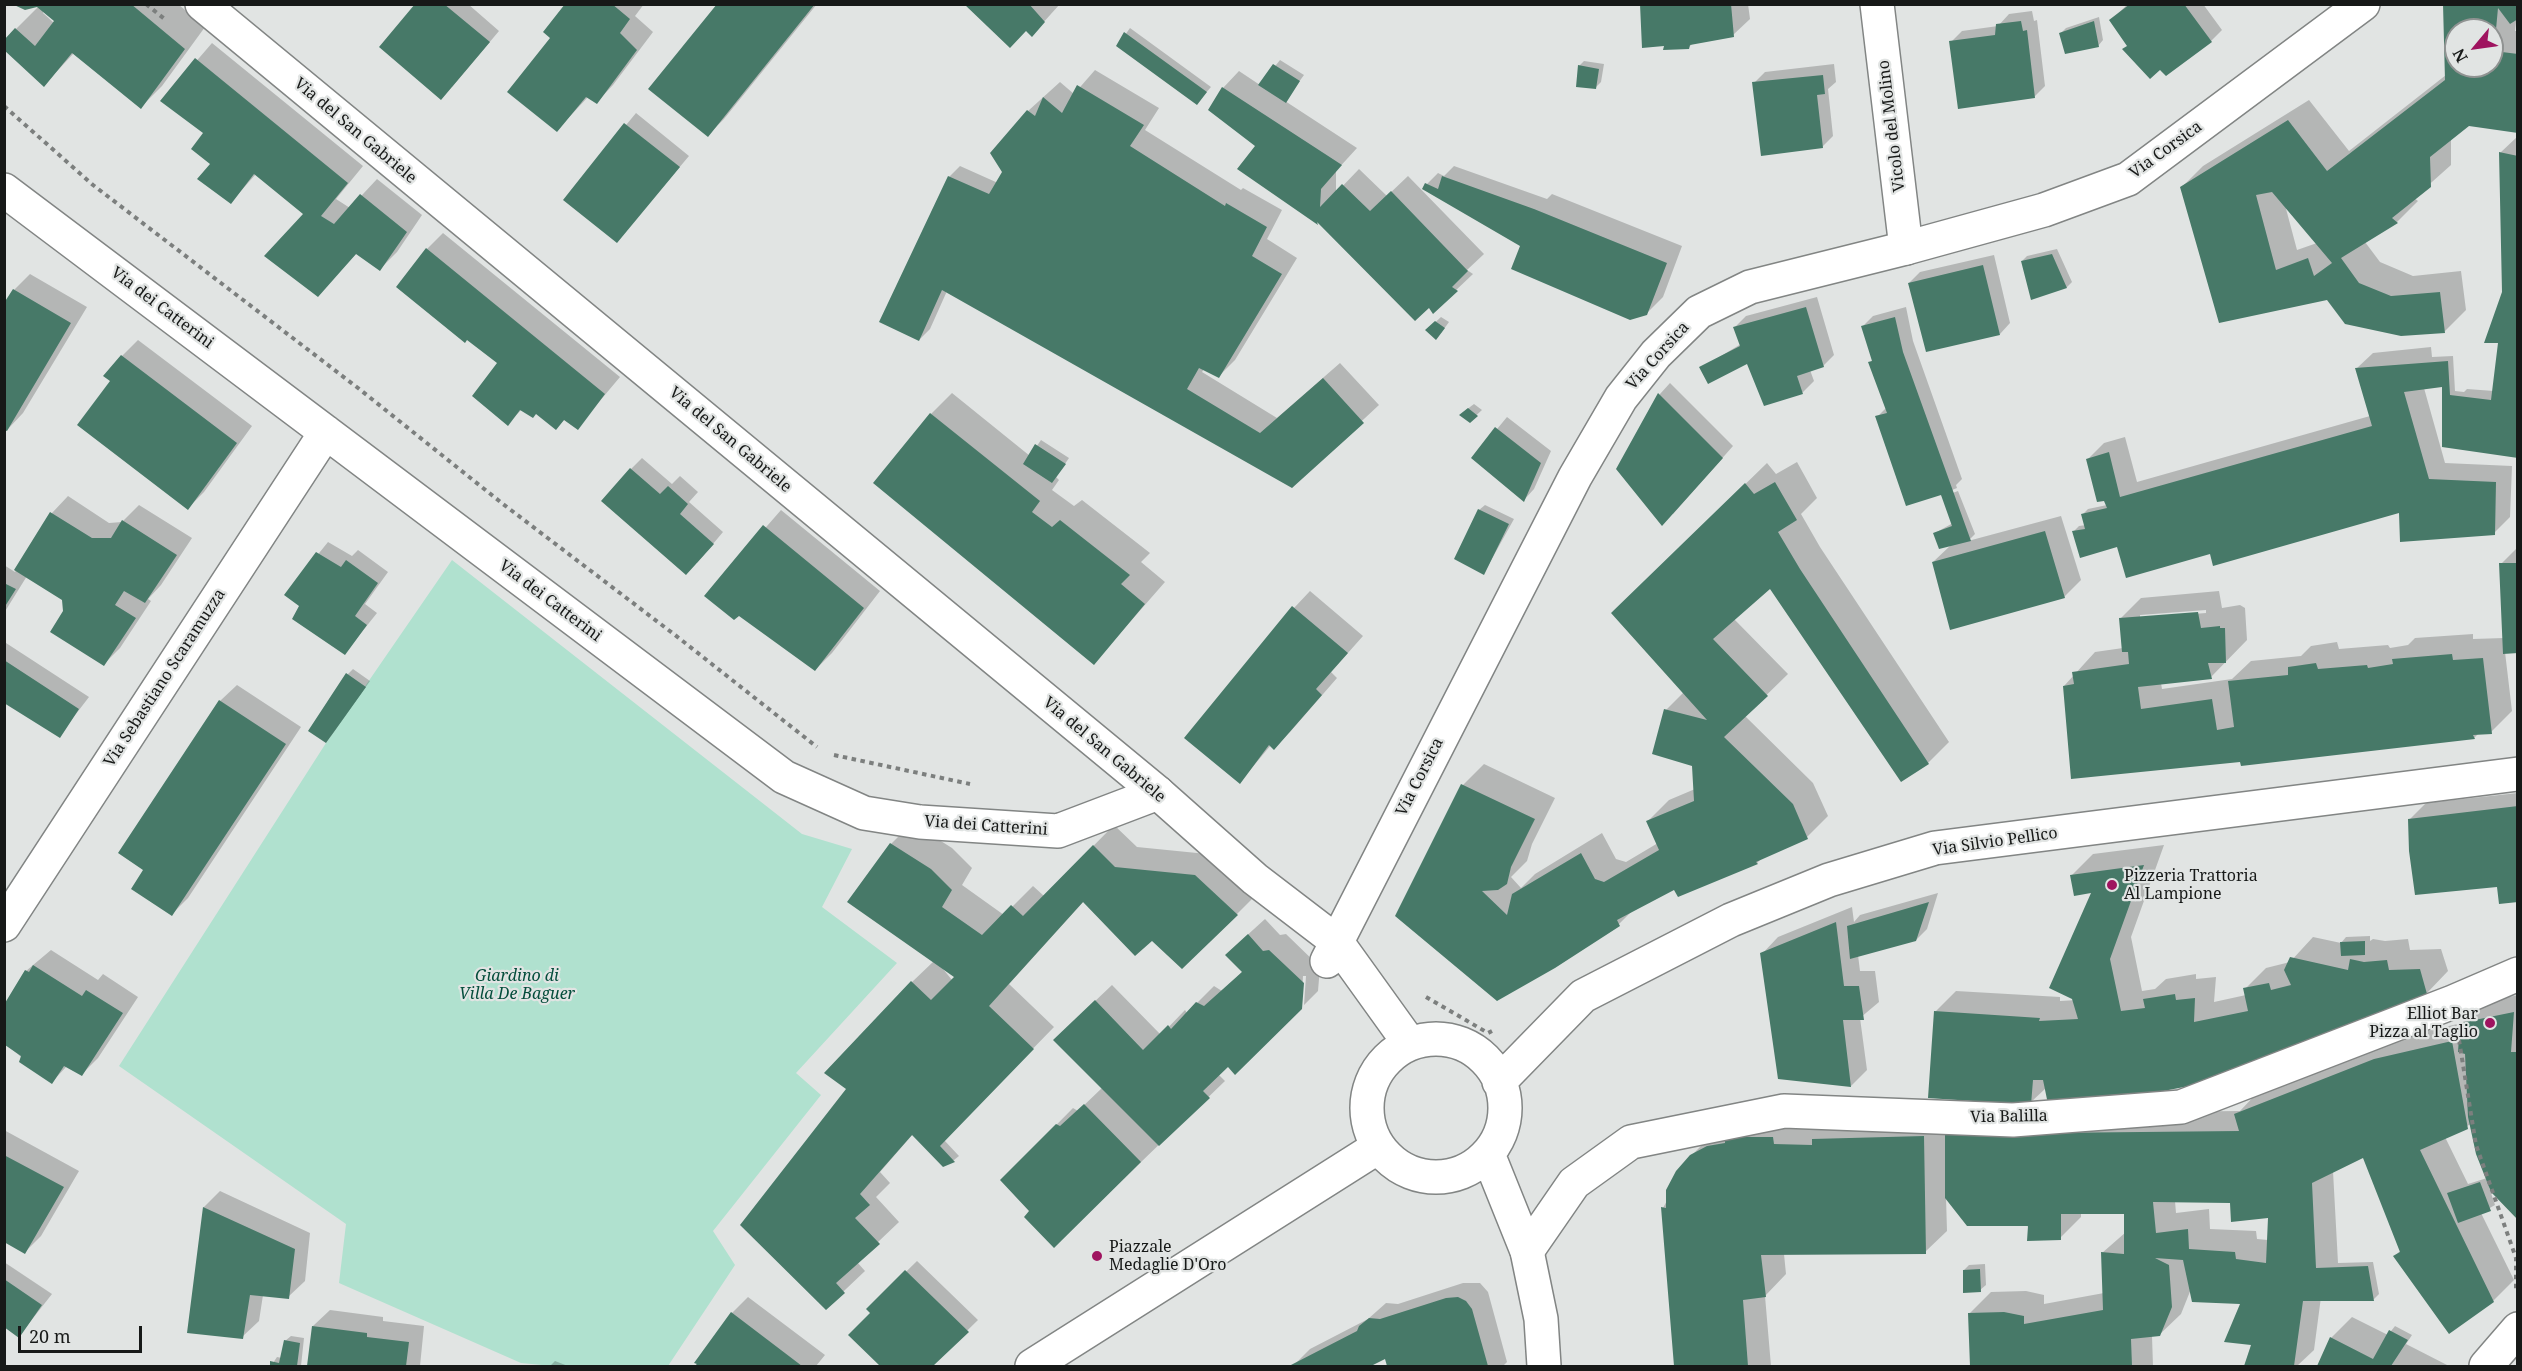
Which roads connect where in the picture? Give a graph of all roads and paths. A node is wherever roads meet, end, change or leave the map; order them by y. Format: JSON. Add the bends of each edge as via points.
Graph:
{"nodes":[{"id":1,"x":202,"y":4,"type":"edge"},
{"id":2,"x":1877,"y":4,"type":"edge"},
{"id":3,"x":2363,"y":4,"type":"edge"},
{"id":4,"x":4,"y":106,"type":"edge"},
{"id":5,"x":4,"y":190,"type":"edge"},
{"id":6,"x":1906,"y":249,"type":"junction"},
{"id":7,"x":326,"y":432,"type":"junction"},
{"id":8,"x":2517,"y":774,"type":"edge"},
{"id":9,"x":973,"y":785,"type":"dead end"},
{"id":10,"x":1158,"y":793,"type":"junction"},
{"id":11,"x":4,"y":925,"type":"edge"},
{"id":12,"x":1331,"y":952,"type":"junction"},
{"id":13,"x":2517,"y":974,"type":"edge"},
{"id":14,"x":1424,"y":996,"type":"dead end"},
{"id":15,"x":2453,"y":1002,"type":"junction"},
{"id":16,"x":1498,"y":1027,"type":"dead end"},
{"id":17,"x":1401,"y":1049,"type":"junction"},
{"id":18,"x":1499,"y":1082,"type":"junction"},
{"id":19,"x":1378,"y":1147,"type":"junction"},
{"id":20,"x":1488,"y":1154,"type":"junction"},
{"id":21,"x":1527,"y":1251,"type":"junction"},
{"id":22,"x":2517,"y":1329,"type":"edge"},
{"id":23,"x":1032,"y":1366,"type":"edge"},
{"id":24,"x":1544,"y":1366,"type":"edge"},
{"id":25,"x":2486,"y":1366,"type":"edge"}],
"edges":[{"from":1,"to":10,"type":"main road","name":"Via del San Gabriele"},
{"from":2,"to":6,"type":"main road","name":"Vicolo del Molino"},
{"from":3,"to":6,"type":"main road","name":"Via Corsica","via":[[2128,179],[2044,210]]},
{"from":4,"to":9,"type":"path","via":[[93,185],[823,753]]},
{"from":5,"to":7,"type":"main road","name":"Via dei Catterini"},
{"from":6,"to":12,"type":"main road","name":"Via Corsica","via":[[1750,287],[1699,312],[1656,354],[1620,398],[1575,477]]},
{"from":7,"to":10,"type":"main road","name":"Via dei Catterini","via":[[784,777],[864,813],[920,822],[1058,831]]},
{"from":7,"to":11,"type":"main road","name":"Via Sebastiano Scaramuzza"},
{"from":8,"to":18,"type":"main road","name":"Via Silvio Pellico","via":[[1924,851],[1829,880],[1731,920],[1583,996]]},
{"from":10,"to":12,"type":"main road","name":"Via del San Gabriele"},
{"from":12,"to":17,"type":"main road","name":"Via del San Gabriele"},
{"from":13,"to":15,"type":"main road","name":"Via Balilla"},
{"from":14,"to":16,"type":"path","via":[[1488,1033]]},
{"from":15,"to":21,"type":"main road","name":"Via Balilla","via":[[2181,1107],[2013,1120],[1784,1111],[1631,1142],[1574,1183]]},
{"from":15,"to":22,"type":"path","via":[[2476,1145],[2516,1258]]},
{"from":17,"to":18,"type":"main road","via":[[1431,1039],[1452,1041],[1489,1064]]},
{"from":17,"to":19,"type":"main road","via":[[1378,1070],[1370,1088],[1366,1108]]},
{"from":18,"to":20,"type":"main road","via":[[1504,1120]]},
{"from":19,"to":20,"type":"main road","via":[[1406,1170],[1441,1178],[1458,1174]]},
{"from":19,"to":23,"type":"main road"},
{"from":20,"to":21,"type":"main road"},
{"from":21,"to":24,"type":"main road","via":[[1541,1319]]},
{"from":22,"to":25,"type":"main road"}]}
